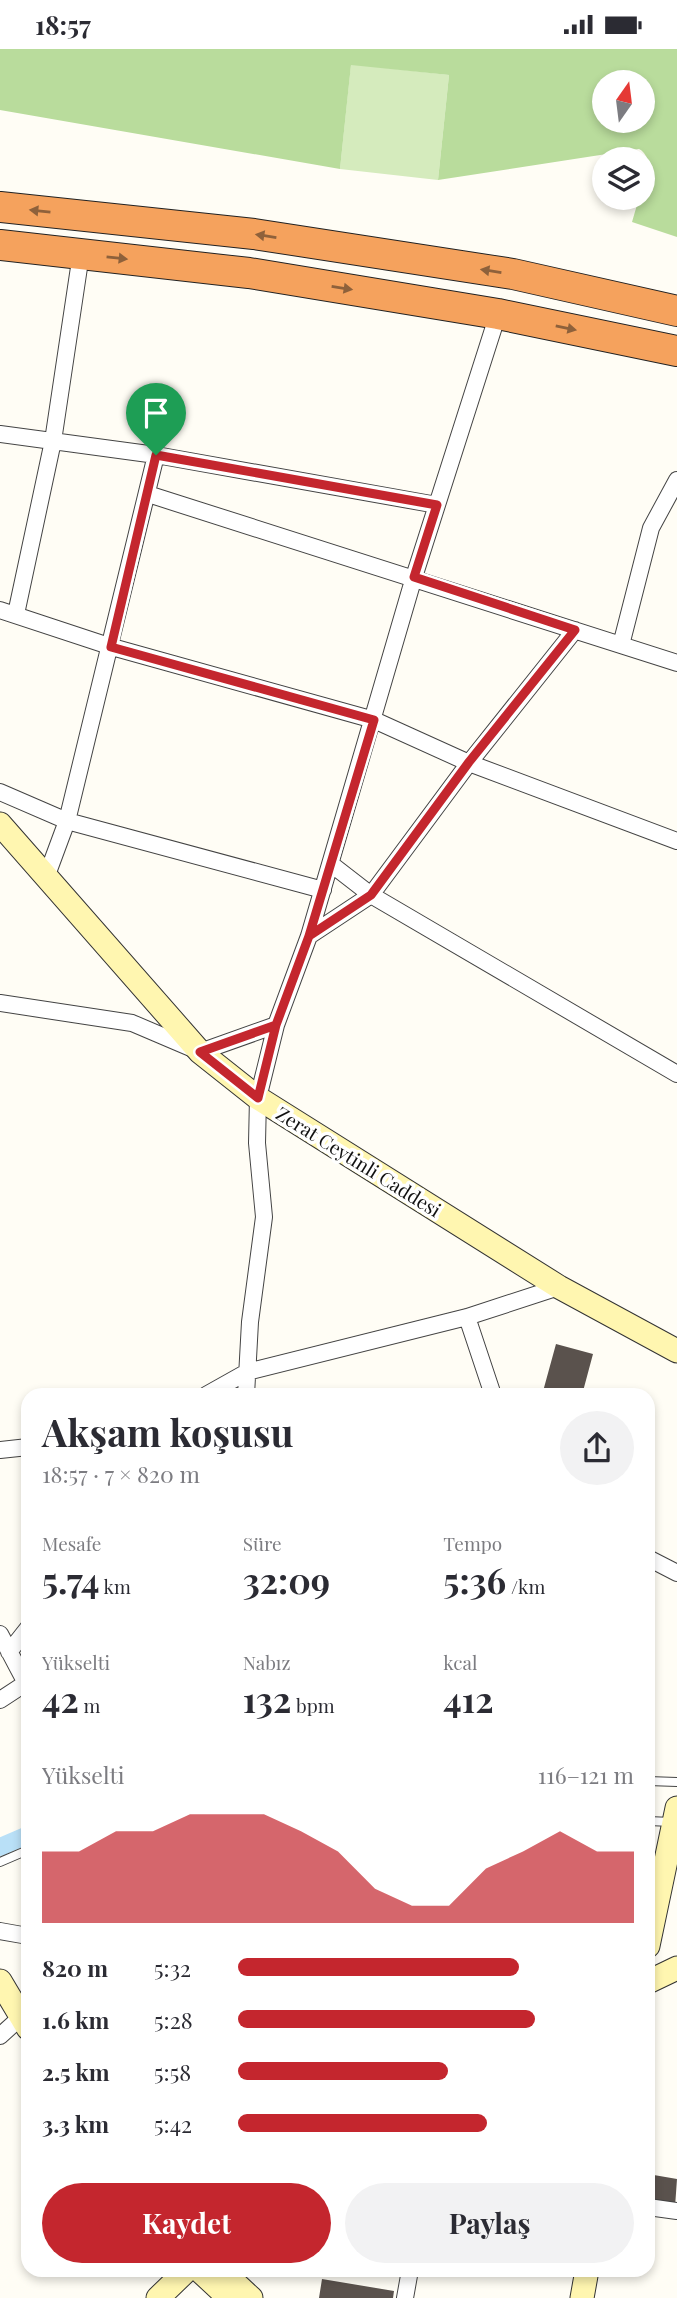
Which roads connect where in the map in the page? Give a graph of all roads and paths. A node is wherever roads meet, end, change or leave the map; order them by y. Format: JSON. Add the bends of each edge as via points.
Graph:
{"nodes":[{"id":1,"x":0,"y":207,"type":"edge"},
{"id":2,"x":0,"y":245,"type":"edge"},
{"id":3,"x":81,"y":254,"type":"junction"},
{"id":4,"x":677,"y":311,"type":"edge"},
{"id":5,"x":498,"y":314,"type":"junction"},
{"id":6,"x":677,"y":351,"type":"edge"},
{"id":7,"x":0,"y":434,"type":"edge"},
{"id":8,"x":53,"y":441,"type":"junction"},
{"id":9,"x":156,"y":455,"type":"junction"},
{"id":10,"x":677,"y":480,"type":"edge"},
{"id":11,"x":148,"y":494,"type":"junction"},
{"id":12,"x":437,"y":505,"type":"junction"},
{"id":13,"x":414,"y":577,"type":"junction"},
{"id":14,"x":8,"y":612,"type":"edge"},
{"id":15,"x":575,"y":630,"type":"junction"},
{"id":16,"x":621,"y":645,"type":"junction"},
{"id":17,"x":111,"y":647,"type":"junction"},
{"id":18,"x":677,"y":663,"type":"edge"},
{"id":19,"x":374,"y":720,"type":"junction"},
{"id":20,"x":469,"y":762,"type":"junction"},
{"id":21,"x":0,"y":792,"type":"edge"},
{"id":22,"x":67,"y":821,"type":"junction"},
{"id":23,"x":0,"y":824,"type":"edge"},
{"id":24,"x":677,"y":841,"type":"edge"},
{"id":25,"x":331,"y":864,"type":"junction"},
{"id":26,"x":47,"y":875,"type":"junction"},
{"id":27,"x":323,"y":890,"type":"junction"},
{"id":28,"x":371,"y":895,"type":"junction"},
{"id":29,"x":309,"y":936,"type":"junction"},
{"id":30,"x":0,"y":1003,"type":"edge"},
{"id":31,"x":276,"y":1025,"type":"junction"},
{"id":32,"x":200,"y":1052,"type":"junction"},
{"id":33,"x":677,"y":1074,"type":"edge"},
{"id":34,"x":258,"y":1098,"type":"junction"},
{"id":35,"x":559,"y":1287,"type":"junction"},
{"id":36,"x":467,"y":1318,"type":"junction"},
{"id":37,"x":677,"y":1351,"type":"edge"},
{"id":38,"x":247,"y":1372,"type":"junction"},
{"id":39,"x":218,"y":1388,"type":"edge"},
{"id":40,"x":246,"y":1388,"type":"edge"},
{"id":41,"x":491,"y":1388,"type":"edge"},
{"id":42,"x":21,"y":1448,"type":"edge"},
{"id":43,"x":0,"y":1450,"type":"edge"},
{"id":44,"x":655,"y":1562,"type":"edge"},
{"id":45,"x":677,"y":1573,"type":"edge"},
{"id":46,"x":0,"y":1634,"type":"edge"},
{"id":47,"x":21,"y":1636,"type":"edge"},
{"id":48,"x":9,"y":1652,"type":"junction"},
{"id":49,"x":21,"y":1674,"type":"edge"},
{"id":50,"x":21,"y":1688,"type":"edge"},
{"id":51,"x":0,"y":1700,"type":"edge"},
{"id":52,"x":655,"y":1780,"type":"edge"},
{"id":53,"x":677,"y":1782,"type":"edge"},
{"id":54,"x":676,"y":1818,"type":"edge"},
{"id":55,"x":655,"y":1820,"type":"edge"},
{"id":56,"x":21,"y":1853,"type":"edge"},
{"id":57,"x":0,"y":1862,"type":"edge"},
{"id":58,"x":655,"y":1914,"type":"edge"},
{"id":59,"x":0,"y":1931,"type":"edge"},
{"id":60,"x":21,"y":1935,"type":"edge"},
{"id":61,"x":677,"y":1968,"type":"edge"},
{"id":62,"x":655,"y":1979,"type":"edge"},
{"id":63,"x":0,"y":1981,"type":"edge"},
{"id":64,"x":21,"y":2016,"type":"edge"},
{"id":65,"x":21,"y":2025,"type":"edge"},
{"id":66,"x":0,"y":2036,"type":"edge"},
{"id":67,"x":655,"y":2208,"type":"edge"},
{"id":68,"x":677,"y":2211,"type":"edge"},
{"id":69,"x":180,"y":2277,"type":"edge"},
{"id":70,"x":215,"y":2277,"type":"edge"},
{"id":71,"x":410,"y":2277,"type":"edge"},
{"id":72,"x":586,"y":2277,"type":"edge"},
{"id":73,"x":239,"y":2288,"type":"edge"},
{"id":74,"x":158,"y":2298,"type":"edge"},
{"id":75,"x":405,"y":2298,"type":"edge"},
{"id":76,"x":582,"y":2298,"type":"edge"}],
"edges":[{"from":4,"to":1,"type":"highway","one_way":true,"via":[[513,274],[254,234]]},
{"from":2,"to":3,"type":"highway"},
{"from":3,"to":5,"type":"highway","one_way":true,"via":[[249,273]]},
{"from":3,"to":8,"type":"street"},
{"from":5,"to":6,"type":"highway","one_way":true},
{"from":5,"to":12,"type":"street"},
{"from":7,"to":8,"type":"street"},
{"from":8,"to":9,"type":"street"},
{"from":8,"to":14,"type":"street"},
{"from":9,"to":11,"type":"street"},
{"from":9,"to":12,"type":"street"},
{"from":10,"to":16,"type":"street","via":[[651,528]]},
{"from":11,"to":13,"type":"street"},
{"from":11,"to":17,"type":"street"},
{"from":12,"to":13,"type":"street"},
{"from":13,"to":15,"type":"street"},
{"from":13,"to":19,"type":"street"},
{"from":14,"to":17,"type":"street"},
{"from":15,"to":16,"type":"street"},
{"from":15,"to":20,"type":"street"},
{"from":16,"to":18,"type":"street"},
{"from":17,"to":19,"type":"street"},
{"from":17,"to":22,"type":"street"},
{"from":19,"to":20,"type":"street"},
{"from":19,"to":25,"type":"street"},
{"from":20,"to":24,"type":"street"},
{"from":20,"to":28,"type":"street"},
{"from":21,"to":22,"type":"street"},
{"from":22,"to":26,"type":"street"},
{"from":22,"to":27,"type":"street"},
{"from":23,"to":26,"type":"street","name":"Zerat Ceytinli Caddesi"},
{"from":25,"to":27,"type":"street"},
{"from":25,"to":28,"type":"street"},
{"from":26,"to":32,"type":"street","name":"Zerat Ceytinli Caddesi"},
{"from":27,"to":29,"type":"street"},
{"from":28,"to":29,"type":"street"},
{"from":28,"to":33,"type":"street"},
{"from":29,"to":31,"type":"street"},
{"from":30,"to":32,"type":"street","via":[[132,1023]]},
{"from":31,"to":32,"type":"street"},
{"from":31,"to":34,"type":"street"},
{"from":32,"to":34,"type":"street","name":"Zerat Ceytinli Caddesi"},
{"from":34,"to":35,"type":"street","name":"Zerat Ceytinli Caddesi"},
{"from":34,"to":38,"type":"street","via":[[264,1217]]},
{"from":35,"to":36,"type":"street"},
{"from":35,"to":37,"type":"street","name":"Zerat Ceytinli Caddesi"},
{"from":36,"to":38,"type":"street"},
{"from":36,"to":41,"type":"street"},
{"from":38,"to":39,"type":"street"},
{"from":38,"to":40,"type":"street"},
{"from":42,"to":43,"type":"street"},
{"from":44,"to":45,"type":"street"},
{"from":46,"to":48,"type":"street"},
{"from":47,"to":48,"type":"street"},
{"from":48,"to":49,"type":"street"},
{"from":50,"to":51,"type":"street"},
{"from":52,"to":53,"type":"lane"},
{"from":54,"to":55,"type":"lane"},
{"from":54,"to":58,"type":"street"},
{"from":56,"to":57,"type":"lane"},
{"from":59,"to":60,"type":"street"},
{"from":61,"to":62,"type":"street"},
{"from":63,"to":64,"type":"street"},
{"from":65,"to":66,"type":"street"},
{"from":67,"to":68,"type":"street"},
{"from":69,"to":74,"type":"street"},
{"from":70,"to":73,"type":"street"},
{"from":71,"to":75,"type":"street"},
{"from":72,"to":76,"type":"street"}]}
